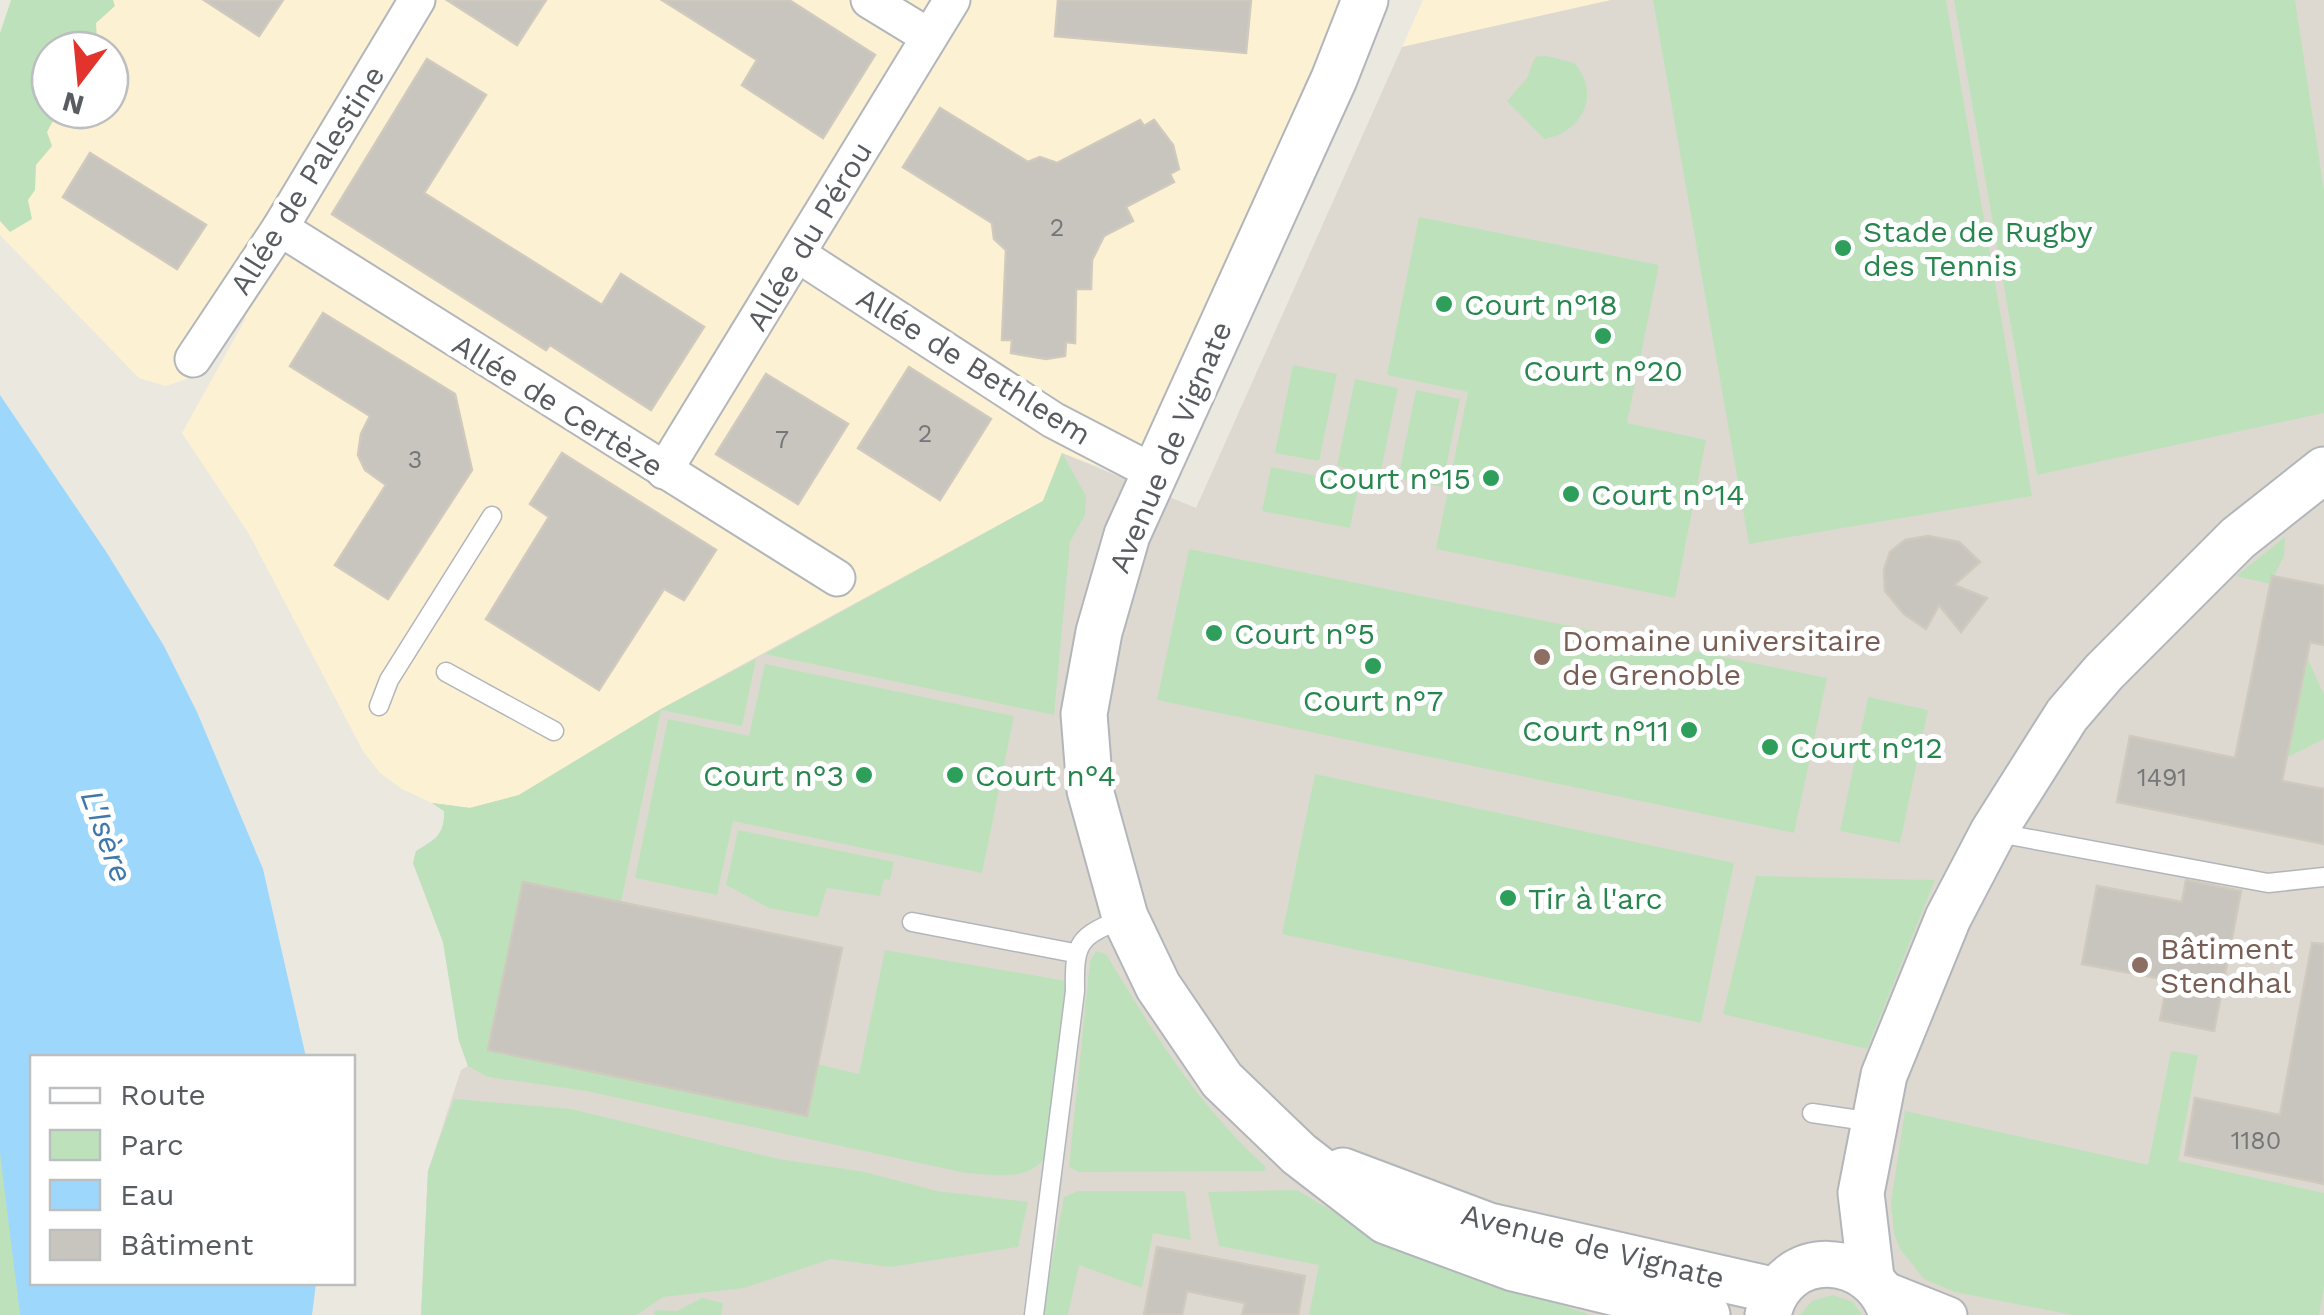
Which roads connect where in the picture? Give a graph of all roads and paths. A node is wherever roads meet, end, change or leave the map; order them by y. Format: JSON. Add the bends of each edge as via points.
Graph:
{"nodes":[{"id":1,"x":417,"y":0,"type":"edge"},
{"id":2,"x":870,"y":0,"type":"edge"},
{"id":3,"x":952,"y":0,"type":"edge"},
{"id":4,"x":1365,"y":0,"type":"edge"},
{"id":5,"x":928,"y":36,"type":"junction"},
{"id":6,"x":280,"y":228,"type":"junction"},
{"id":7,"x":799,"y":255,"type":"junction"},
{"id":8,"x":193,"y":358,"type":"dead end"},
{"id":9,"x":2324,"y":470,"type":"edge"},
{"id":10,"x":664,"y":471,"type":"junction"},
{"id":11,"x":1153,"y":472,"type":"junction"},
{"id":12,"x":492,"y":516,"type":"dead end"},
{"id":13,"x":837,"y":578,"type":"dead end"},
{"id":14,"x":446,"y":672,"type":"dead end"},
{"id":15,"x":379,"y":706,"type":"dead end"},
{"id":16,"x":554,"y":731,"type":"dead end"},
{"id":17,"x":1993,"y":832,"type":"junction"},
{"id":18,"x":2324,"y":877,"type":"edge"},
{"id":19,"x":1125,"y":917,"type":"junction"},
{"id":20,"x":912,"y":922,"type":"dead end"},
{"id":21,"x":1074,"y":953,"type":"junction"},
{"id":22,"x":1812,"y":1113,"type":"dead end"},
{"id":23,"x":1874,"y":1122,"type":"junction"},
{"id":24,"x":1299,"y":1154,"type":"junction"},
{"id":25,"x":1861,"y":1193,"type":"junction"},
{"id":26,"x":1822,"y":1263,"type":"junction"},
{"id":27,"x":1881,"y":1294,"type":"edge"},
{"id":28,"x":1772,"y":1303,"type":"edge"},
{"id":29,"x":1034,"y":1315,"type":"edge"},
{"id":30,"x":1707,"y":1315,"type":"edge"},
{"id":31,"x":1949,"y":1315,"type":"edge"}],
"edges":[{"from":1,"to":6,"type":"street","name":"Allée de Palestine"},
{"from":2,"to":5,"type":"street"},
{"from":3,"to":5,"type":"street","name":"Allée du Pérou"},
{"from":4,"to":11,"type":"street","name":"Avenue de Vignate"},
{"from":5,"to":7,"type":"street","name":"Allée du Pérou"},
{"from":6,"to":8,"type":"street","name":"Allée de Palestine"},
{"from":6,"to":10,"type":"street","name":"Allée de Certèze"},
{"from":7,"to":10,"type":"street","name":"Allée du Pérou"},
{"from":7,"to":11,"type":"street","name":"Allée de Bethleem","via":[[1053,420]]},
{"from":9,"to":17,"type":"street","via":[[2238,538],[2104,672]]},
{"from":10,"to":13,"type":"street","name":"Allée de Certèze"},
{"from":11,"to":19,"type":"street","name":"Avenue de Vignate","via":[[1104,616],[1084,714],[1090,790]]},
{"from":12,"to":15,"type":"lane"},
{"from":14,"to":16,"type":"lane"},
{"from":17,"to":18,"type":"lane","via":[[2268,883]]},
{"from":17,"to":23,"type":"street","via":[[1911,1005]]},
{"from":19,"to":21,"type":"lane","via":[[1085,936]]},
{"from":19,"to":24,"type":"street","name":"Avenue de Vignate","via":[[1158,986],[1222,1080]]},
{"from":20,"to":21,"type":"lane"},
{"from":21,"to":29,"type":"lane","via":[[1073,1009]]},
{"from":22,"to":23,"type":"lane"},
{"from":23,"to":25,"type":"street"},
{"from":24,"to":28,"type":"street","name":"Avenue de Vignate","via":[[1489,1226]]},
{"from":24,"to":30,"type":"street","name":"Avenue de Vignate","via":[[1386,1221],[1513,1268]]},
{"from":25,"to":26,"type":"street"},
{"from":25,"to":27,"type":"street"},
{"from":26,"to":27,"type":"street","via":[[1840,1264]]},
{"from":26,"to":28,"type":"street","via":[[1803,1268]]},
{"from":27,"to":31,"type":"street"}]}
